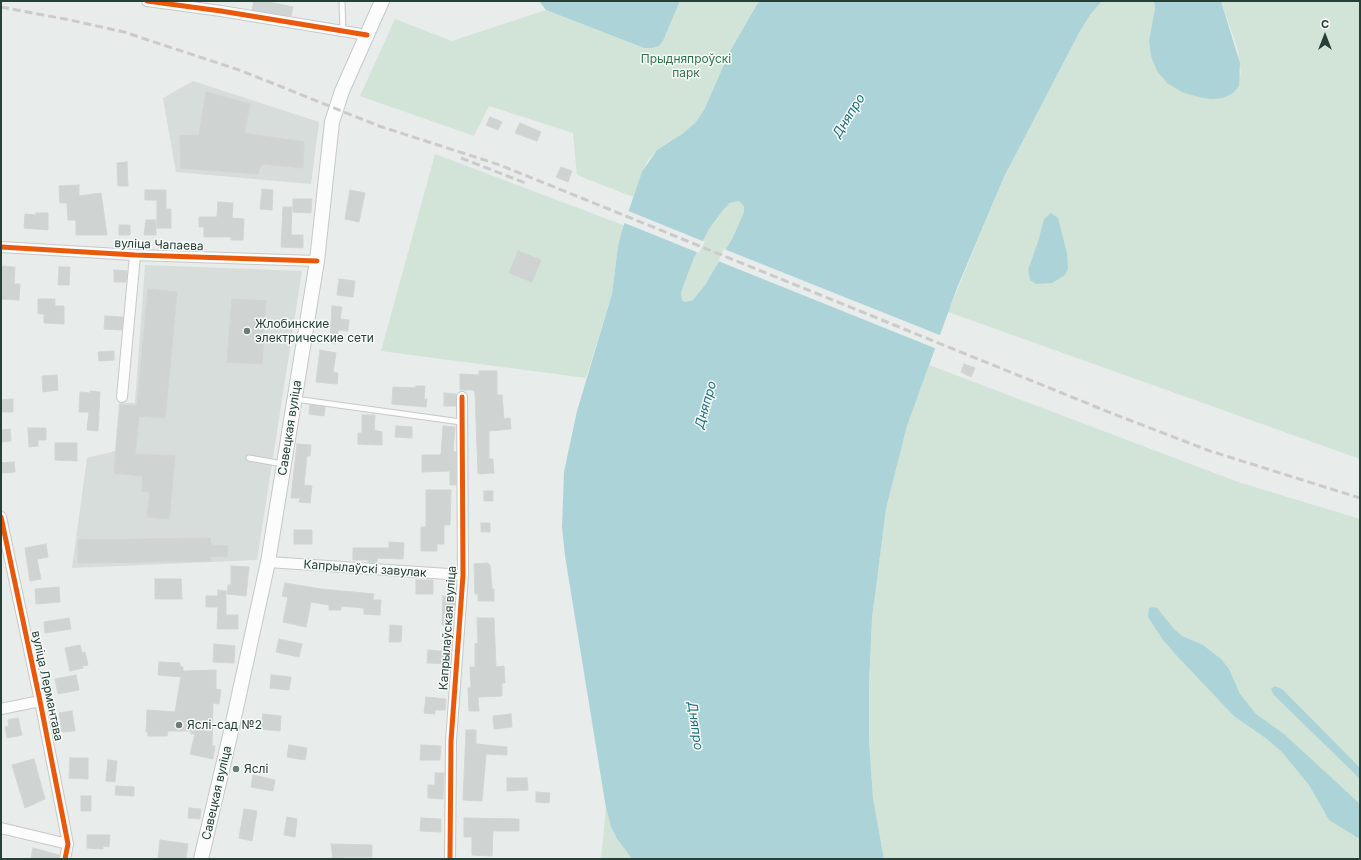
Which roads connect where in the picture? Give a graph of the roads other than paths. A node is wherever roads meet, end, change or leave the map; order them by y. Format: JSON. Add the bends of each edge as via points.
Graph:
{"nodes":[{"id":1,"x":146,"y":1,"type":"edge"},
{"id":2,"x":342,"y":1,"type":"edge"},
{"id":3,"x":382,"y":1,"type":"edge"},
{"id":4,"x":343,"y":32,"type":"junction"},
{"id":5,"x":367,"y":35,"type":"junction"},
{"id":6,"x":1,"y":247,"type":"edge"},
{"id":7,"x":135,"y":255,"type":"junction"},
{"id":8,"x":317,"y":260,"type":"junction"},
{"id":9,"x":122,"y":397,"type":"dead end"},
{"id":10,"x":462,"y":397,"type":"dead end"},
{"id":11,"x":294,"y":398,"type":"junction"},
{"id":12,"x":461,"y":422,"type":"junction"},
{"id":13,"x":249,"y":458,"type":"dead end"},
{"id":14,"x":284,"y":464,"type":"junction"},
{"id":15,"x":1,"y":517,"type":"edge"},
{"id":16,"x":3,"y":534,"type":"edge"},
{"id":17,"x":268,"y":562,"type":"junction"},
{"id":18,"x":463,"y":575,"type":"junction"},
{"id":19,"x":40,"y":701,"type":"junction"},
{"id":20,"x":1,"y":709,"type":"edge"},
{"id":21,"x":1,"y":828,"type":"edge"},
{"id":22,"x":68,"y":844,"type":"junction"},
{"id":23,"x":64,"y":859,"type":"edge"},
{"id":24,"x":201,"y":859,"type":"edge"},
{"id":25,"x":450,"y":859,"type":"edge"}],
"edges":[{"from":1,"to":4,"type":"street"},
{"from":2,"to":4,"type":"lane"},
{"from":3,"to":5,"type":"main road","name":"Савецкая вуліца"},
{"from":4,"to":5,"type":"street"},
{"from":5,"to":8,"type":"main road","name":"Савецкая вуліца","via":[[342,91],[332,122]]},
{"from":6,"to":7,"type":"street","name":"вуліца Чапаева"},
{"from":7,"to":8,"type":"street","name":"вуліца Чапаева"},
{"from":7,"to":9,"type":"street"},
{"from":8,"to":11,"type":"main road","name":"Савецкая вуліца"},
{"from":10,"to":12,"type":"street","name":"Капрылаўская вуліца"},
{"from":11,"to":12,"type":"lane"},
{"from":11,"to":14,"type":"main road","name":"Савецкая вуліца"},
{"from":12,"to":18,"type":"street","name":"Капрылаўская вуліца"},
{"from":13,"to":14,"type":"lane"},
{"from":14,"to":17,"type":"main road","name":"Савецкая вуліца"},
{"from":15,"to":16,"type":"street","name":"вуліца Лермантава"},
{"from":16,"to":19,"type":"street","name":"вуліца Лермантава"},
{"from":17,"to":18,"type":"street","name":"Капрылаўскі завулак"},
{"from":17,"to":24,"type":"main road","name":"Савецкая вуліца"},
{"from":18,"to":25,"type":"street","name":"Капрылаўская вуліца","via":[[450,741]]},
{"from":19,"to":20,"type":"street"},
{"from":19,"to":22,"type":"street","name":"вуліца Лермантава"},
{"from":21,"to":22,"type":"street"},
{"from":22,"to":23,"type":"street","name":"вуліца Лермантава"}]}
